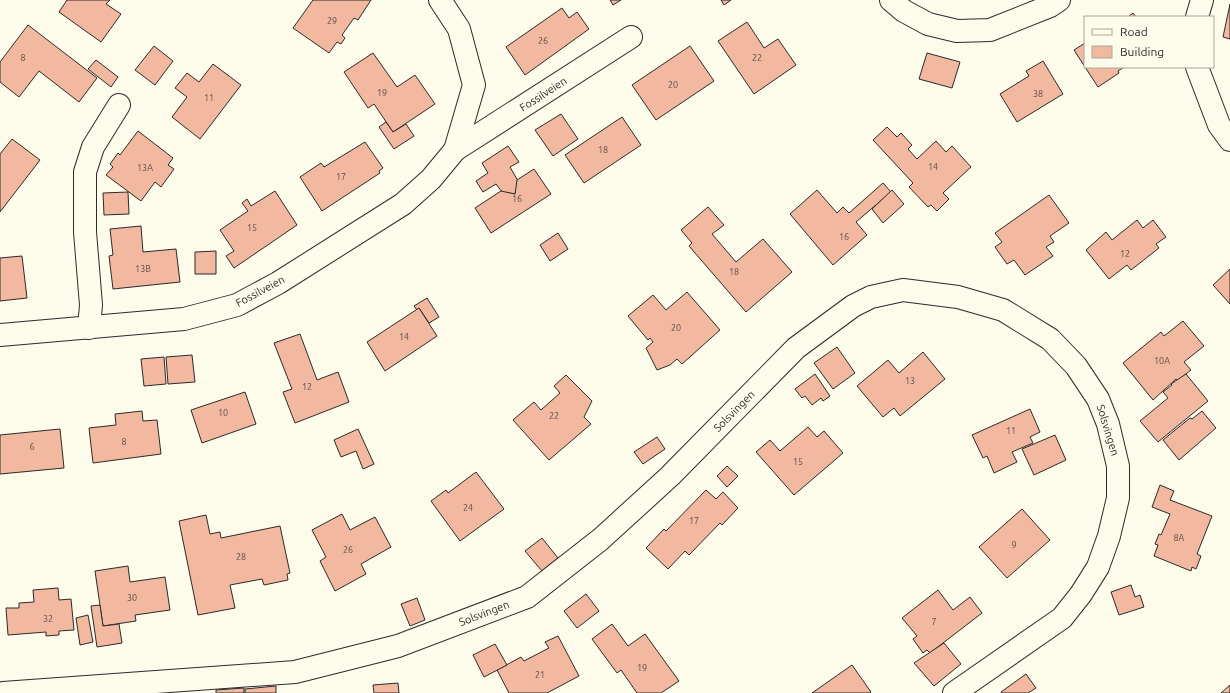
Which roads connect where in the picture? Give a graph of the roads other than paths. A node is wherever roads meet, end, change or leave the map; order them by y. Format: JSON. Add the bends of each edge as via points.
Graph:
{"nodes":[{"id":1,"x":440,"y":0,"type":"edge"},
{"id":2,"x":891,"y":0,"type":"edge"},
{"id":3,"x":1059,"y":0,"type":"edge"},
{"id":4,"x":1202,"y":0,"type":"edge"},
{"id":5,"x":1198,"y":16,"type":"edge"},
{"id":6,"x":631,"y":37,"type":"dead end"},
{"id":7,"x":1197,"y":68,"type":"edge"},
{"id":8,"x":119,"y":105,"type":"dead end"},
{"id":9,"x":1230,"y":140,"type":"edge"},
{"id":10,"x":455,"y":150,"type":"junction"},
{"id":11,"x":89,"y":328,"type":"junction"},
{"id":12,"x":0,"y":335,"type":"edge"},
{"id":13,"x":3,"y":693,"type":"edge"},
{"id":14,"x":954,"y":693,"type":"edge"}],
"edges":[{"from":1,"to":10,"type":"street","name":"Fossilveien","via":[[459,29],[474,85]]},
{"from":2,"to":3,"type":"street","via":[[928,24],[957,31],[990,30]]},
{"from":4,"to":5,"type":"street"},
{"from":6,"to":10,"type":"street","name":"Fossilveien"},
{"from":7,"to":9,"type":"street","via":[[1219,125]]},
{"from":8,"to":11,"type":"street","via":[[93,147],[85,172],[85,232],[91,305]]},
{"from":10,"to":11,"type":"street","name":"Fossilveien","via":[[431,179],[403,204],[237,305],[184,319]]},
{"from":11,"to":12,"type":"street","name":"Fossilveien"},
{"from":13,"to":14,"type":"street","name":"Solsvingen","via":[[295,672],[398,646],[527,597],[601,539],[670,476],[796,348],[853,306],[870,297],[903,290],[958,297],[1003,310],[1050,338],[1076,366],[1098,399],[1108,424],[1118,466],[1118,498],[1109,536],[1098,567],[1082,594],[1062,618]]}]}
